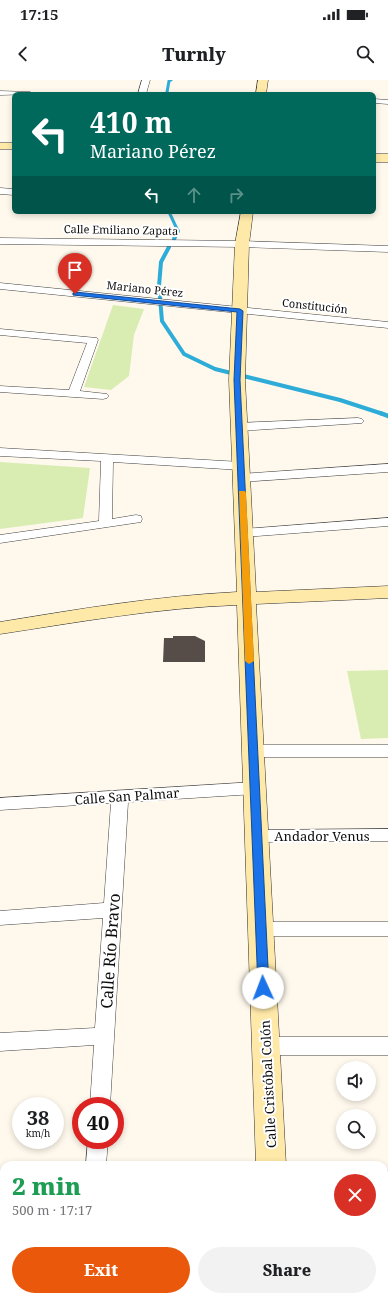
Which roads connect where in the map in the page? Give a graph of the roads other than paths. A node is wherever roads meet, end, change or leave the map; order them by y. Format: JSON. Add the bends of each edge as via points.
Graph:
{"nodes":[{"id":1,"x":146,"y":80,"type":"edge"},
{"id":2,"x":263,"y":80,"type":"edge"},
{"id":3,"x":1,"y":91,"type":"edge"},
{"id":4,"x":12,"y":92,"type":"edge"},
{"id":5,"x":143,"y":92,"type":"edge"},
{"id":6,"x":261,"y":92,"type":"edge"},
{"id":7,"x":376,"y":101,"type":"edge"},
{"id":8,"x":388,"y":102,"type":"edge"},
{"id":9,"x":0,"y":146,"type":"edge"},
{"id":10,"x":12,"y":146,"type":"edge"},
{"id":11,"x":376,"y":158,"type":"edge"},
{"id":12,"x":388,"y":158,"type":"edge"},
{"id":13,"x":0,"y":191,"type":"edge"},
{"id":14,"x":12,"y":192,"type":"edge"},
{"id":15,"x":247,"y":214,"type":"edge"},
{"id":16,"x":0,"y":241,"type":"edge"},
{"id":17,"x":242,"y":244,"type":"junction"},
{"id":18,"x":388,"y":249,"type":"edge"},
{"id":19,"x":0,"y":286,"type":"edge"},
{"id":20,"x":240,"y":311,"type":"junction"},
{"id":21,"x":388,"y":325,"type":"edge"},
{"id":22,"x":0,"y":332,"type":"edge"},
{"id":23,"x":0,"y":389,"type":"edge"},
{"id":24,"x":73,"y":394,"type":"junction"},
{"id":25,"x":103,"y":396,"type":"dead end"},
{"id":26,"x":358,"y":421,"type":"dead end"},
{"id":27,"x":239,"y":428,"type":"junction"},
{"id":28,"x":0,"y":452,"type":"edge"},
{"id":29,"x":108,"y":458,"type":"junction"},
{"id":30,"x":388,"y":468,"type":"edge"},
{"id":31,"x":241,"y":472,"type":"junction"},
{"id":32,"x":136,"y":519,"type":"dead end"},
{"id":33,"x":388,"y":522,"type":"edge"},
{"id":34,"x":105,"y":524,"type":"junction"},
{"id":35,"x":244,"y":533,"type":"junction"},
{"id":36,"x":0,"y":539,"type":"edge"},
{"id":37,"x":388,"y":592,"type":"edge"},
{"id":38,"x":246,"y":598,"type":"junction"},
{"id":39,"x":0,"y":628,"type":"edge"},
{"id":40,"x":388,"y":750,"type":"edge"},
{"id":41,"x":253,"y":751,"type":"junction"},
{"id":42,"x":255,"y":788,"type":"junction"},
{"id":43,"x":120,"y":796,"type":"junction"},
{"id":44,"x":0,"y":804,"type":"edge"},
{"id":45,"x":388,"y":835,"type":"edge"},
{"id":46,"x":257,"y":836,"type":"junction"},
{"id":47,"x":112,"y":910,"type":"junction"},
{"id":48,"x":0,"y":918,"type":"edge"},
{"id":49,"x":261,"y":929,"type":"junction"},
{"id":50,"x":388,"y":929,"type":"edge"},
{"id":51,"x":104,"y":1036,"type":"junction"},
{"id":52,"x":0,"y":1042,"type":"edge"},
{"id":53,"x":266,"y":1046,"type":"junction"},
{"id":54,"x":388,"y":1046,"type":"edge"},
{"id":55,"x":101,"y":1097,"type":"edge"},
{"id":56,"x":97,"y":1149,"type":"edge"},
{"id":57,"x":96,"y":1161,"type":"edge"},
{"id":58,"x":271,"y":1161,"type":"edge"}],
"edges":[{"from":1,"to":5,"type":"street"},
{"from":2,"to":6,"type":"street"},
{"from":3,"to":4,"type":"street"},
{"from":7,"to":8,"type":"street"},
{"from":9,"to":10,"type":"street"},
{"from":11,"to":12,"type":"street"},
{"from":13,"to":14,"type":"street"},
{"from":15,"to":17,"type":"street","name":"Calle Cristóbal Colón"},
{"from":16,"to":17,"type":"street","name":"Calle Emiliano Zapata"},
{"from":17,"to":18,"type":"street","name":"Calle Emiliano Zapata"},
{"from":17,"to":20,"type":"street","name":"Calle Cristóbal Colón"},
{"from":19,"to":20,"type":"street","name":"Mariano Pérez"},
{"from":20,"to":21,"type":"street","name":"Constitución"},
{"from":20,"to":27,"type":"street","name":"Calle Cristóbal Colón","via":[[237,375]]},
{"from":22,"to":24,"type":"street","via":[[93,340]]},
{"from":23,"to":24,"type":"street"},
{"from":24,"to":25,"type":"street"},
{"from":26,"to":27,"type":"street"},
{"from":27,"to":31,"type":"street","name":"Calle Cristóbal Colón"},
{"from":28,"to":29,"type":"street"},
{"from":29,"to":31,"type":"street"},
{"from":29,"to":34,"type":"street"},
{"from":30,"to":31,"type":"street"},
{"from":31,"to":35,"type":"street","name":"Calle Cristóbal Colón"},
{"from":32,"to":34,"type":"street"},
{"from":33,"to":35,"type":"street"},
{"from":34,"to":36,"type":"street"},
{"from":35,"to":38,"type":"street","name":"Calle Cristóbal Colón"},
{"from":37,"to":38,"type":"street"},
{"from":38,"to":39,"type":"street","via":[[112,610]]},
{"from":38,"to":41,"type":"street","name":"Calle Cristóbal Colón"},
{"from":40,"to":41,"type":"street"},
{"from":41,"to":42,"type":"street","name":"Calle Cristóbal Colón"},
{"from":42,"to":43,"type":"street","name":"Calle San Palmar"},
{"from":42,"to":46,"type":"street","name":"Calle Cristóbal Colón"},
{"from":43,"to":44,"type":"street","name":"Calle San Palmar"},
{"from":43,"to":47,"type":"street","name":"Calle Río Bravo"},
{"from":45,"to":46,"type":"street","name":"Andador Venus"},
{"from":46,"to":49,"type":"street","name":"Calle Cristóbal Colón"},
{"from":47,"to":48,"type":"street"},
{"from":47,"to":51,"type":"street","name":"Calle Río Bravo"},
{"from":49,"to":50,"type":"street"},
{"from":49,"to":53,"type":"street","name":"Calle Cristóbal Colón"},
{"from":51,"to":52,"type":"street"},
{"from":51,"to":55,"type":"street","name":"Calle Río Bravo"},
{"from":53,"to":54,"type":"street"},
{"from":53,"to":58,"type":"street","name":"Calle Cristóbal Colón"},
{"from":56,"to":57,"type":"street"}]}
